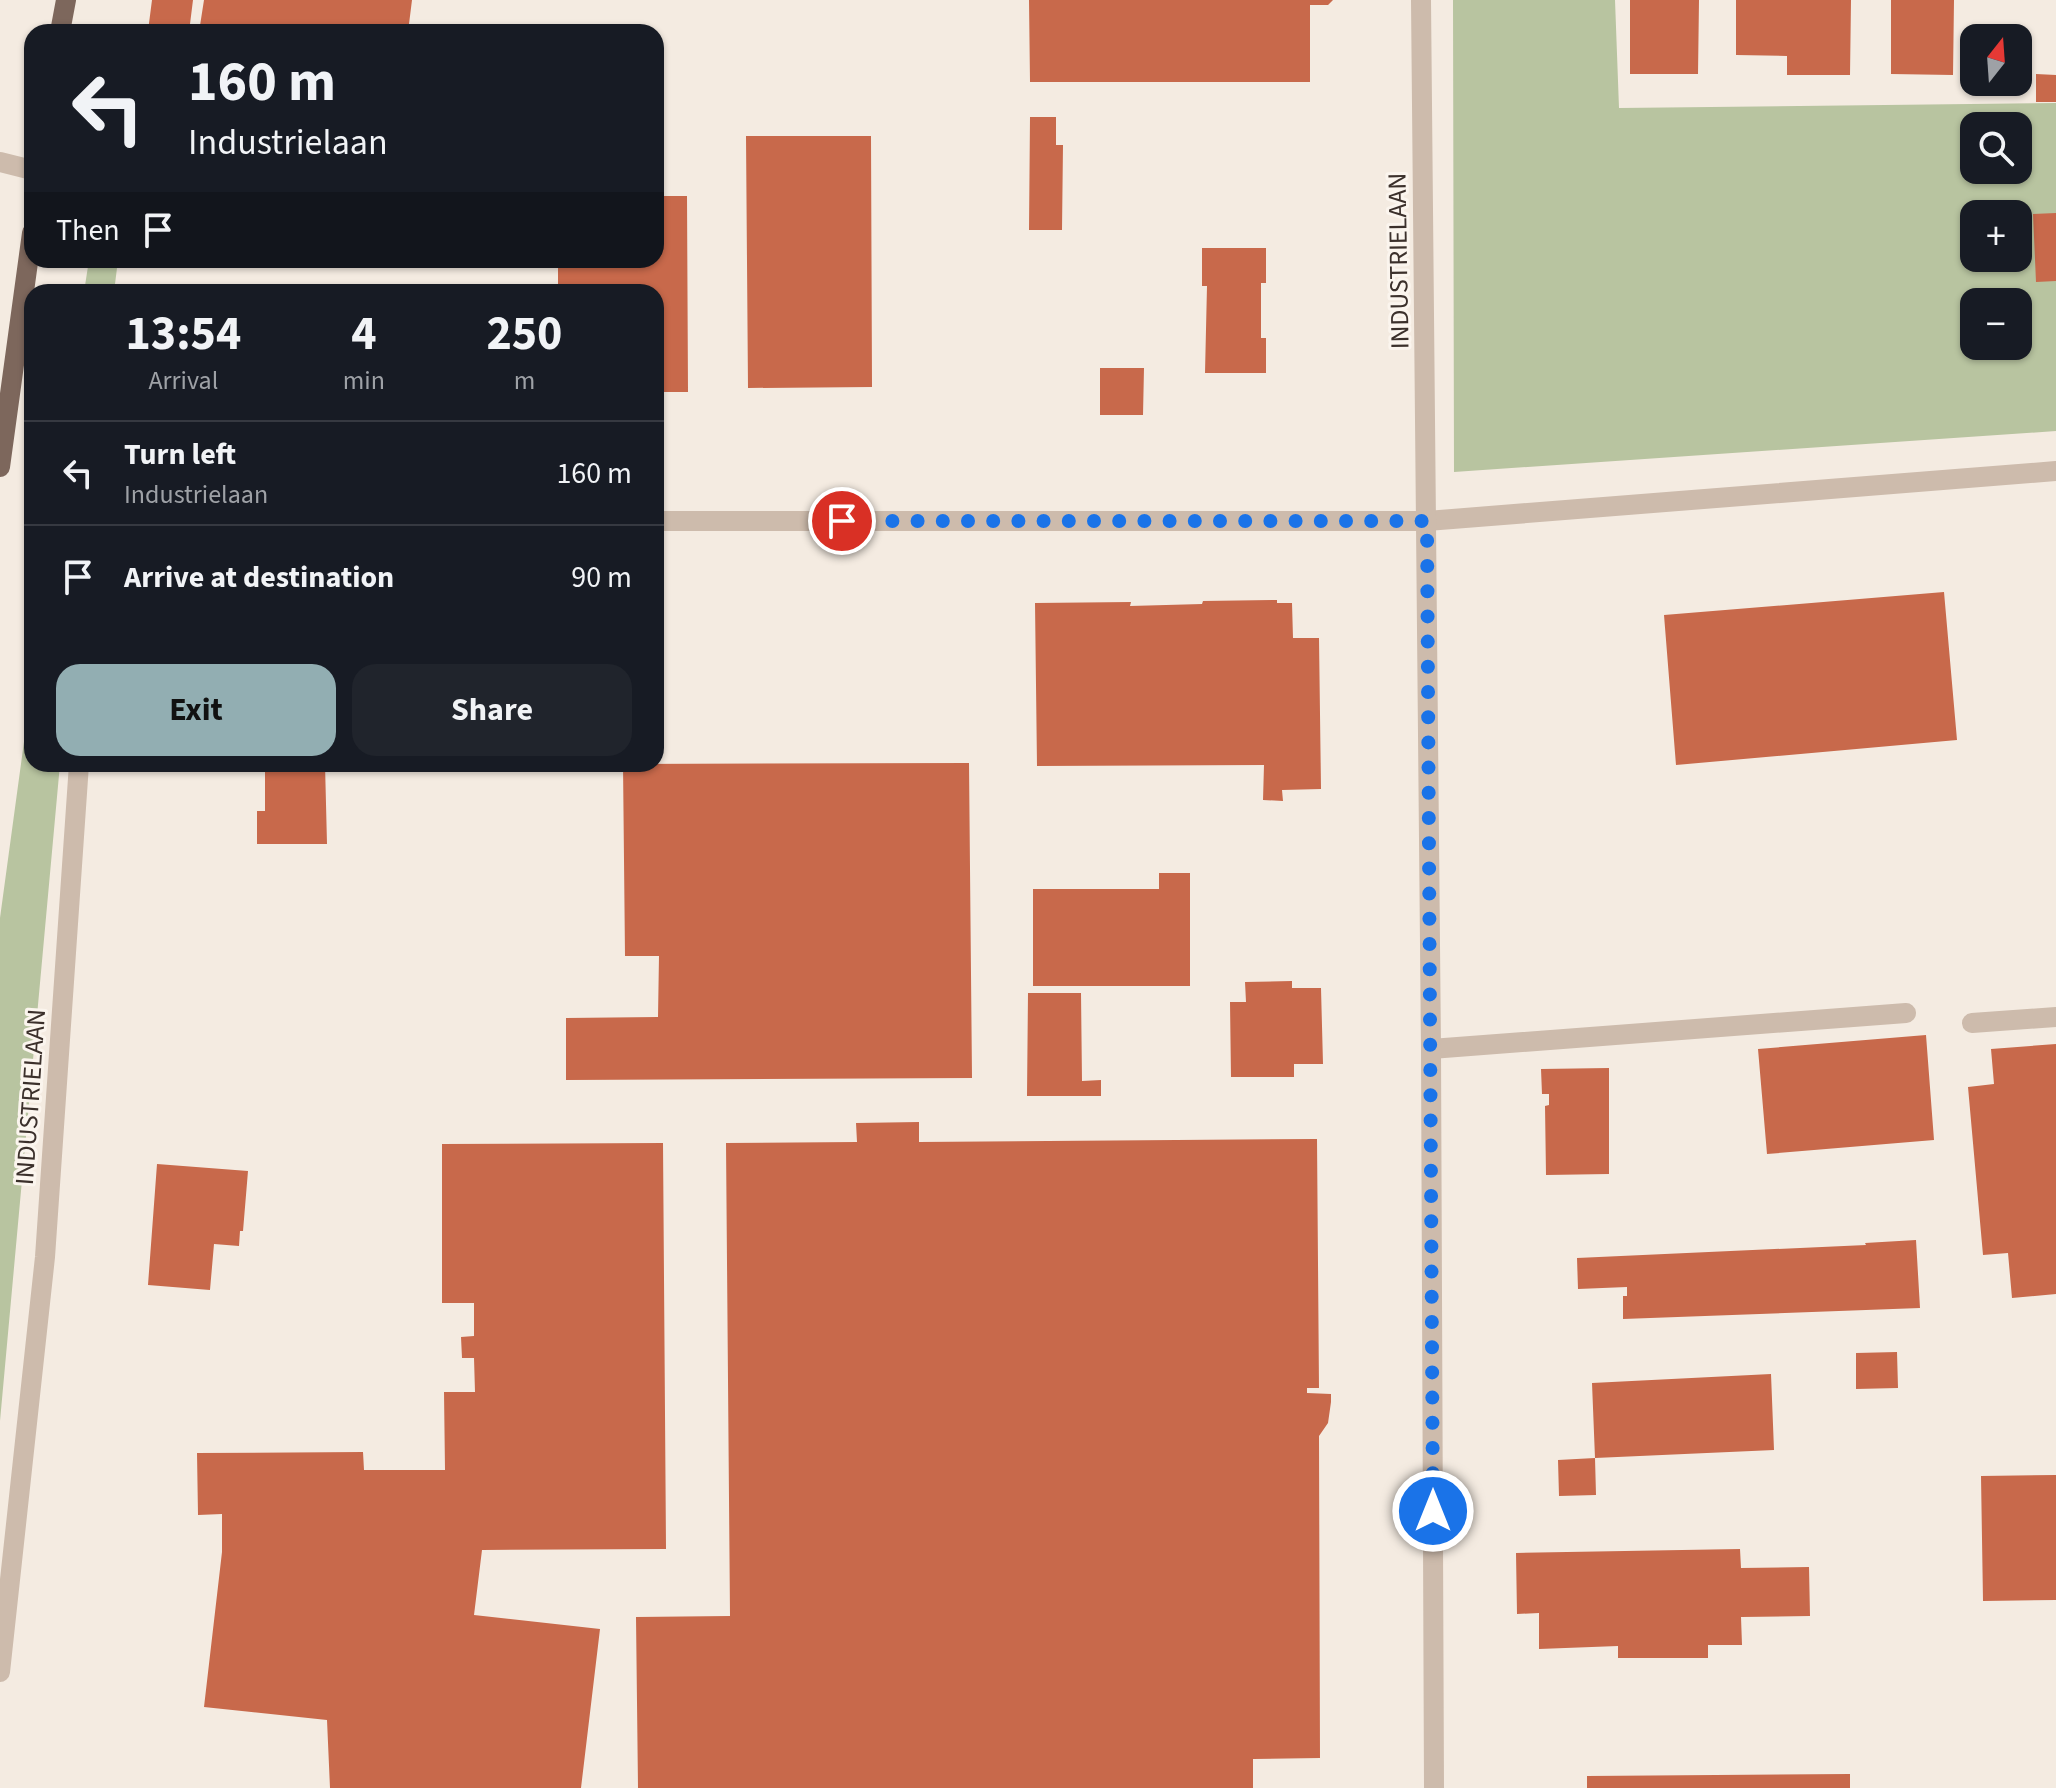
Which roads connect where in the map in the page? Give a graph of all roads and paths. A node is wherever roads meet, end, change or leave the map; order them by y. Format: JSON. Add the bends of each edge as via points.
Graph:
{"nodes":[{"id":1,"x":66,"y":0,"type":"edge"},
{"id":2,"x":1421,"y":0,"type":"edge"},
{"id":3,"x":62,"y":24,"type":"edge"},
{"id":4,"x":0,"y":162,"type":"edge"},
{"id":5,"x":24,"y":168,"type":"edge"},
{"id":6,"x":24,"y":292,"type":"edge"},
{"id":7,"x":0,"y":467,"type":"edge"},
{"id":8,"x":2056,"y":471,"type":"edge"},
{"id":9,"x":664,"y":521,"type":"edge"},
{"id":10,"x":1427,"y":521,"type":"junction"},
{"id":11,"x":78,"y":772,"type":"edge"},
{"id":12,"x":1906,"y":1013,"type":"dead end"},
{"id":13,"x":2056,"y":1017,"type":"edge"},
{"id":14,"x":1972,"y":1023,"type":"dead end"},
{"id":15,"x":1431,"y":1049,"type":"junction"},
{"id":16,"x":0,"y":1672,"type":"edge"},
{"id":17,"x":1434,"y":1788,"type":"edge"}],
"edges":[{"from":1,"to":3,"type":"main road"},
{"from":2,"to":10,"type":"street","name":"INDUSTRIELAAN"},
{"from":4,"to":5,"type":"street"},
{"from":6,"to":7,"type":"main road"},
{"from":8,"to":10,"type":"street"},
{"from":9,"to":10,"type":"street"},
{"from":10,"to":15,"type":"street","name":"INDUSTRIELAAN"},
{"from":11,"to":16,"type":"street","name":"INDUSTRIELAAN","via":[[45,1257]]},
{"from":12,"to":15,"type":"street"},
{"from":13,"to":14,"type":"street"},
{"from":15,"to":17,"type":"street","name":"INDUSTRIELAAN"}]}
